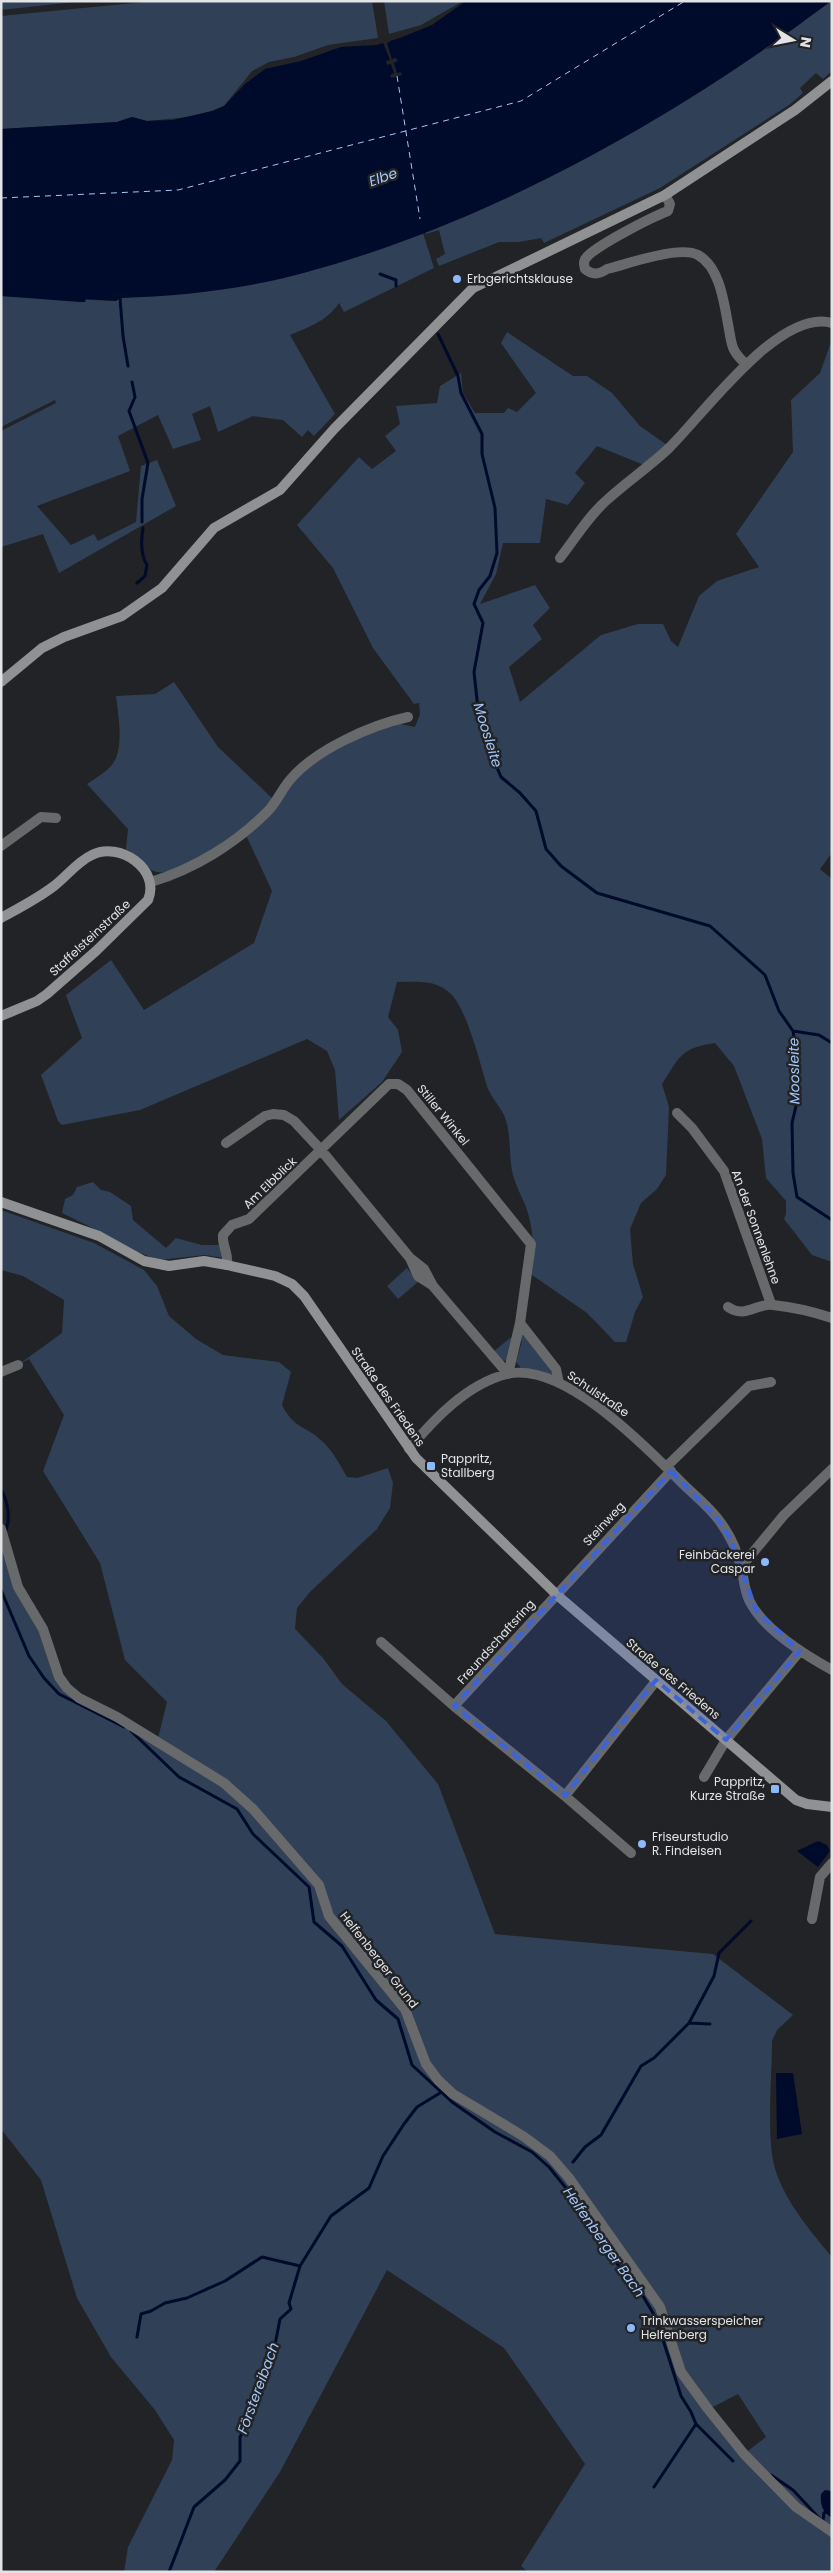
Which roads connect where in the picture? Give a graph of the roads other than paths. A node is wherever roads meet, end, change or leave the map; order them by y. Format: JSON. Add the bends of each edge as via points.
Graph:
{"nodes":[{"id":1,"x":832,"y":81,"type":"edge"},
{"id":2,"x":665,"y":195,"type":"junction"},
{"id":3,"x":832,"y":323,"type":"edge"},
{"id":4,"x":746,"y":364,"type":"junction"},
{"id":5,"x":560,"y":558,"type":"dead end"},
{"id":6,"x":1,"y":682,"type":"edge"},
{"id":7,"x":408,"y":717,"type":"dead end"},
{"id":8,"x":56,"y":818,"type":"dead end"},
{"id":9,"x":1,"y":846,"type":"edge"},
{"id":10,"x":151,"y":882,"type":"junction"},
{"id":11,"x":1,"y":918,"type":"edge"},
{"id":12,"x":1,"y":1016,"type":"edge"},
{"id":13,"x":677,"y":1113,"type":"dead end"},
{"id":14,"x":226,"y":1143,"type":"dead end"},
{"id":15,"x":321,"y":1150,"type":"junction"},
{"id":16,"x":330,"y":1161,"type":"junction"},
{"id":17,"x":309,"y":1162,"type":"junction"},
{"id":18,"x":1,"y":1202,"type":"edge"},
{"id":19,"x":227,"y":1265,"type":"junction"},
{"id":20,"x":771,"y":1304,"type":"junction"},
{"id":21,"x":728,"y":1308,"type":"dead end"},
{"id":22,"x":832,"y":1318,"type":"edge"},
{"id":23,"x":520,"y":1323,"type":"junction"},
{"id":24,"x":18,"y":1365,"type":"dead end"},
{"id":25,"x":1,"y":1372,"type":"edge"},
{"id":26,"x":508,"y":1374,"type":"junction"},
{"id":27,"x":771,"y":1382,"type":"dead end"},
{"id":28,"x":559,"y":1383,"type":"junction"},
{"id":29,"x":409,"y":1449,"type":"junction"},
{"id":30,"x":669,"y":1469,"type":"junction"},
{"id":31,"x":832,"y":1469,"type":"edge"},
{"id":32,"x":1,"y":1529,"type":"edge"},
{"id":33,"x":742,"y":1567,"type":"junction"},
{"id":34,"x":557,"y":1595,"type":"junction"},
{"id":35,"x":381,"y":1642,"type":"dead end"},
{"id":36,"x":800,"y":1651,"type":"junction"},
{"id":37,"x":832,"y":1670,"type":"edge"},
{"id":38,"x":656,"y":1680,"type":"junction"},
{"id":39,"x":454,"y":1706,"type":"junction"},
{"id":40,"x":726,"y":1740,"type":"junction"},
{"id":41,"x":704,"y":1777,"type":"dead end"},
{"id":42,"x":565,"y":1796,"type":"junction"},
{"id":43,"x":832,"y":1807,"type":"edge"},
{"id":44,"x":631,"y":1853,"type":"dead end"},
{"id":45,"x":832,"y":1863,"type":"edge"},
{"id":46,"x":812,"y":1919,"type":"dead end"},
{"id":47,"x":832,"y":2532,"type":"edge"}],
"edges":[{"from":1,"to":2,"type":"street","via":[[795,110]]},
{"from":2,"to":4,"type":"street","via":[[670,204],[668,211],[624,232],[587,256],[585,269],[599,274],[607,269],[677,252],[698,255],[719,284],[734,354]]},
{"from":2,"to":6,"type":"street","via":[[473,288],[334,429],[280,490],[214,528],[162,588],[122,616],[42,648]]},
{"from":3,"to":4,"type":"street","via":[[810,320]]},
{"from":4,"to":5,"type":"street","via":[[672,446],[606,500]]},
{"from":7,"to":10,"type":"street","via":[[384,722],[321,755],[289,780],[269,810],[245,830],[195,866]]},
{"from":8,"to":9,"type":"street","via":[[41,817]]},
{"from":10,"to":11,"type":"street","via":[[139,864],[123,854],[107,850],[91,855],[48,890]]},
{"from":10,"to":12,"type":"street","name":"Staffelsteinstraße","via":[[148,900],[96,951],[37,1002]]},
{"from":13,"to":20,"type":"street","name":"An der Sonnenlehne","via":[[724,1172]]},
{"from":14,"to":15,"type":"street","via":[[255,1121],[273,1114],[284,1115],[294,1121]]},
{"from":15,"to":16,"type":"street"},
{"from":15,"to":17,"type":"street","name":"Am Elbblick"},
{"from":15,"to":23,"type":"street","name":"Stiller Winkel","via":[[389,1084],[398,1084],[407,1090],[531,1244]]},
{"from":16,"to":17,"type":"street","name":"Am Elbblick","via":[[321,1165]]},
{"from":16,"to":26,"type":"street","via":[[410,1258],[418,1276],[433,1286]]},
{"from":17,"to":19,"type":"street","name":"Am Elbblick","via":[[249,1219],[232,1225],[223,1235]]},
{"from":18,"to":19,"type":"street","name":"Straße des Friedens","via":[[99,1236],[155,1265],[204,1261]]},
{"from":19,"to":29,"type":"street","name":"Straße des Friedens","via":[[275,1276],[297,1289]]},
{"from":20,"to":21,"type":"street","via":[[742,1312]]},
{"from":20,"to":22,"type":"street"},
{"from":23,"to":26,"type":"street"},
{"from":23,"to":28,"type":"street","via":[[556,1369]]},
{"from":24,"to":25,"type":"street"},
{"from":26,"to":28,"type":"street","name":"Schulstraße","via":[[534,1374]]},
{"from":26,"to":29,"type":"street","name":"Schulstraße","via":[[469,1390]]},
{"from":27,"to":30,"type":"street","via":[[748,1386]]},
{"from":28,"to":30,"type":"street","name":"Schulstraße","via":[[574,1390],[634,1434]]},
{"from":29,"to":34,"type":"street","name":"Straße des Friedens"},
{"from":30,"to":33,"type":"street","name":"Schulstraße","via":[[718,1519],[731,1539]]},
{"from":30,"to":34,"type":"street","name":"Steinweg"},
{"from":31,"to":33,"type":"street","via":[[784,1515]]},
{"from":32,"to":47,"type":"street","name":"Helfenberger Grund","via":[[18,1587],[43,1630],[59,1677],[67,1688],[224,1783],[253,1810],[319,1885],[329,1916],[405,2010],[426,2064],[438,2080],[453,2094],[550,2156],[660,2307],[681,2372],[708,2409],[744,2454],[796,2507]]},
{"from":33,"to":36,"type":"street","name":"Schulstraße","via":[[746,1592],[756,1610]]},
{"from":34,"to":38,"type":"street","name":"Straße des Friedens"},
{"from":34,"to":39,"type":"street","name":"Freundschaftsring"},
{"from":35,"to":39,"type":"street"},
{"from":36,"to":37,"type":"street","name":"Schulstraße"},
{"from":36,"to":40,"type":"street"},
{"from":38,"to":40,"type":"street","name":"Straße des Friedens"},
{"from":38,"to":42,"type":"street"},
{"from":39,"to":42,"type":"street"},
{"from":40,"to":41,"type":"street"},
{"from":40,"to":43,"type":"street","name":"Straße des Friedens","via":[[796,1800]]},
{"from":42,"to":44,"type":"street"},
{"from":45,"to":46,"type":"street","via":[[820,1877]]}]}
